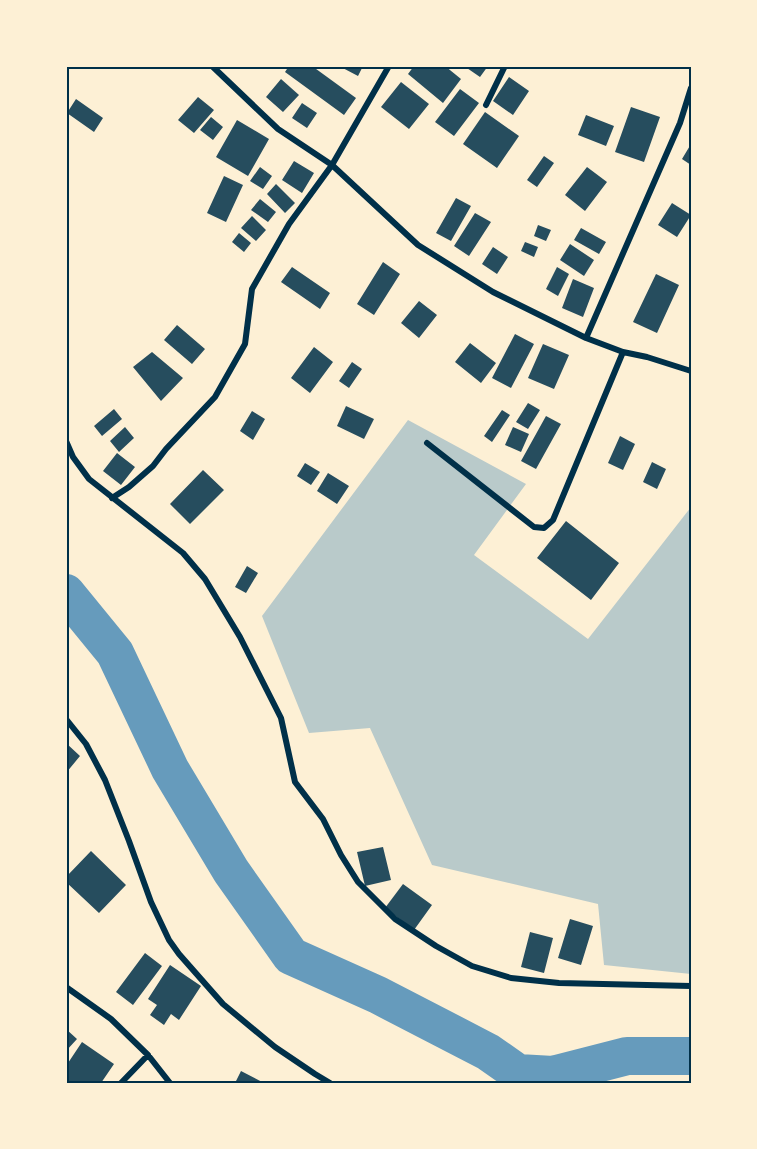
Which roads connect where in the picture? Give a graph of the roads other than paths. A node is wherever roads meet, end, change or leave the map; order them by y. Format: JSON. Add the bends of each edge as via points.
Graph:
{"nodes":[{"id":1,"x":212,"y":66,"type":"edge"},
{"id":2,"x":389,"y":66,"type":"edge"},
{"id":3,"x":505,"y":66,"type":"edge"},
{"id":4,"x":691,"y":88,"type":"edge"},
{"id":5,"x":486,"y":105,"type":"dead end"},
{"id":6,"x":332,"y":165,"type":"junction"},
{"id":7,"x":586,"y":338,"type":"junction"},
{"id":8,"x":623,"y":352,"type":"junction"},
{"id":9,"x":691,"y":371,"type":"edge"},
{"id":10,"x":66,"y":441,"type":"edge"},
{"id":11,"x":427,"y":443,"type":"dead end"},
{"id":12,"x":112,"y":498,"type":"junction"},
{"id":13,"x":66,"y":719,"type":"edge"},
{"id":14,"x":691,"y":986,"type":"edge"},
{"id":15,"x":66,"y":987,"type":"edge"},
{"id":16,"x":148,"y":1055,"type":"junction"},
{"id":17,"x":121,"y":1083,"type":"edge"},
{"id":18,"x":170,"y":1083,"type":"edge"},
{"id":19,"x":330,"y":1083,"type":"edge"}],
"edges":[{"from":1,"to":6,"type":"street","via":[[278,129]]},
{"from":2,"to":6,"type":"street"},
{"from":3,"to":5,"type":"street"},
{"from":4,"to":7,"type":"street","via":[[680,123]]},
{"from":6,"to":7,"type":"street","via":[[418,245],[493,292]]},
{"from":6,"to":12,"type":"street","via":[[289,225],[252,289],[245,344],[215,397],[153,465]]},
{"from":7,"to":8,"type":"street"},
{"from":8,"to":9,"type":"street"},
{"from":8,"to":11,"type":"street","via":[[553,520],[544,528],[534,527]]},
{"from":10,"to":12,"type":"street","via":[[89,478]]},
{"from":12,"to":14,"type":"street","via":[[183,553],[205,579],[281,718],[295,782],[323,819],[358,882],[395,919],[472,966],[511,978]]},
{"from":13,"to":19,"type":"street","via":[[86,744],[105,780],[151,902],[179,954],[223,1004],[275,1047]]},
{"from":15,"to":16,"type":"street","via":[[111,1019]]},
{"from":16,"to":17,"type":"street"},
{"from":16,"to":18,"type":"street"}]}
